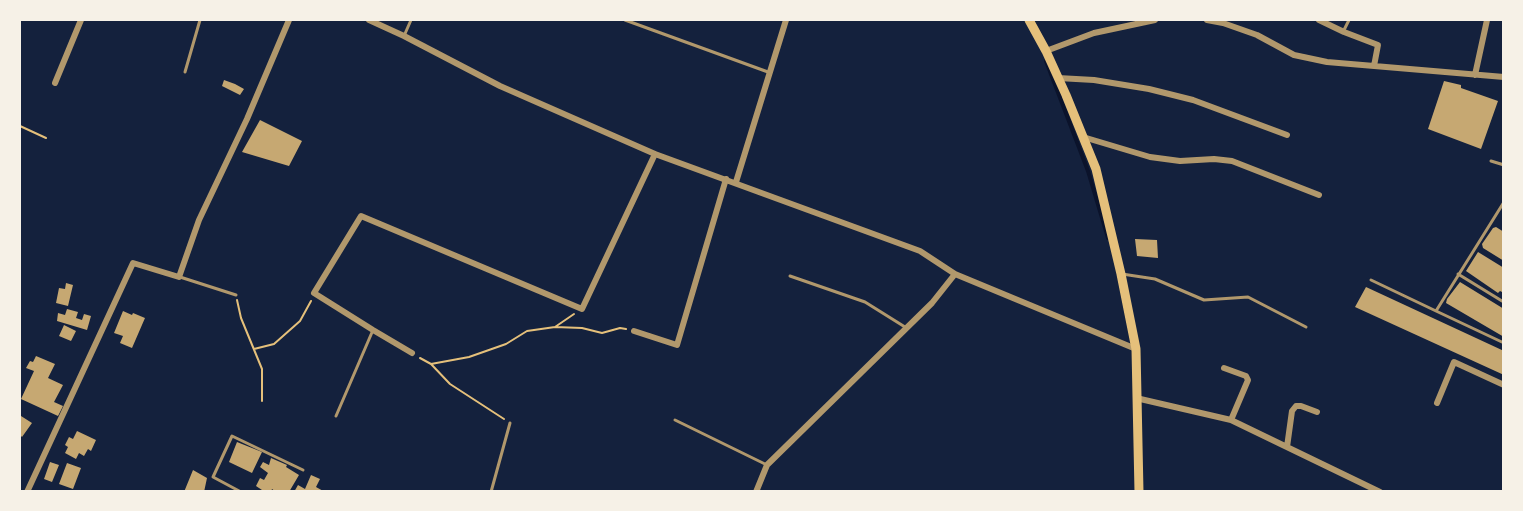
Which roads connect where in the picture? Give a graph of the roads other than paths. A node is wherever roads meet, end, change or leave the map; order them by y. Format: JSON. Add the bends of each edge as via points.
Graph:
{"nodes":[{"id":1,"x":81,"y":20,"type":"edge"},
{"id":2,"x":200,"y":20,"type":"edge"},
{"id":3,"x":289,"y":20,"type":"edge"},
{"id":4,"x":369,"y":20,"type":"edge"},
{"id":5,"x":411,"y":20,"type":"edge"},
{"id":6,"x":625,"y":20,"type":"edge"},
{"id":7,"x":786,"y":20,"type":"edge"},
{"id":8,"x":1029,"y":20,"type":"edge"},
{"id":9,"x":1155,"y":20,"type":"edge"},
{"id":10,"x":1207,"y":20,"type":"edge"},
{"id":11,"x":1319,"y":20,"type":"edge"},
{"id":12,"x":1349,"y":20,"type":"edge"},
{"id":13,"x":1487,"y":20,"type":"edge"},
{"id":14,"x":1344,"y":32,"type":"junction"},
{"id":15,"x":404,"y":36,"type":"junction"},
{"id":16,"x":1046,"y":51,"type":"junction"},
{"id":17,"x":1374,"y":66,"type":"junction"},
{"id":18,"x":185,"y":72,"type":"dead end"},
{"id":19,"x":770,"y":73,"type":"junction"},
{"id":20,"x":1475,"y":75,"type":"junction"},
{"id":21,"x":1503,"y":77,"type":"edge"},
{"id":22,"x":1058,"y":78,"type":"junction"},
{"id":23,"x":55,"y":83,"type":"dead end"},
{"id":24,"x":1287,"y":135,"type":"dead end"},
{"id":25,"x":1083,"y":137,"type":"junction"},
{"id":26,"x":655,"y":154,"type":"junction"},
{"id":27,"x":1491,"y":160,"type":"dead end"},
{"id":28,"x":1503,"y":165,"type":"edge"},
{"id":29,"x":726,"y":179,"type":"junction"},
{"id":30,"x":736,"y":182,"type":"junction"},
{"id":31,"x":1319,"y":195,"type":"dead end"},
{"id":32,"x":1503,"y":202,"type":"edge"},
{"id":33,"x":955,"y":274,"type":"junction"},
{"id":34,"x":1121,"y":274,"type":"junction"},
{"id":35,"x":1458,"y":274,"type":"junction"},
{"id":36,"x":790,"y":276,"type":"dead end"},
{"id":37,"x":178,"y":277,"type":"junction"},
{"id":38,"x":1371,"y":280,"type":"dead end"},
{"id":39,"x":236,"y":295,"type":"road end"},
{"id":40,"x":1502,"y":301,"type":"edge"},
{"id":41,"x":1436,"y":311,"type":"junction"},
{"id":42,"x":1306,"y":327,"type":"dead end"},
{"id":43,"x":906,"y":328,"type":"junction"},
{"id":44,"x":373,"y":330,"type":"junction"},
{"id":45,"x":634,"y":331,"type":"road end"},
{"id":46,"x":1503,"y":342,"type":"edge"},
{"id":47,"x":1136,"y":349,"type":"junction"},
{"id":48,"x":412,"y":353,"type":"road end"},
{"id":49,"x":1224,"y":368,"type":"dead end"},
{"id":50,"x":1503,"y":385,"type":"edge"},
{"id":51,"x":1136,"y":398,"type":"junction"},
{"id":52,"x":1437,"y":403,"type":"dead end"},
{"id":53,"x":1317,"y":412,"type":"dead end"},
{"id":54,"x":336,"y":416,"type":"dead end"},
{"id":55,"x":675,"y":420,"type":"dead end"},
{"id":56,"x":1231,"y":420,"type":"junction"},
{"id":57,"x":510,"y":423,"type":"road end"},
{"id":58,"x":1287,"y":447,"type":"junction"},
{"id":59,"x":767,"y":465,"type":"junction"},
{"id":60,"x":303,"y":470,"type":"dead end"},
{"id":61,"x":27,"y":492,"type":"edge"},
{"id":62,"x":241,"y":492,"type":"edge"},
{"id":63,"x":491,"y":492,"type":"edge"},
{"id":64,"x":756,"y":492,"type":"edge"},
{"id":65,"x":1139,"y":492,"type":"edge"},
{"id":66,"x":1380,"y":492,"type":"edge"}],
"edges":[{"from":1,"to":23,"type":"street"},
{"from":2,"to":18,"type":"lane"},
{"from":3,"to":37,"type":"street","via":[[199,220]]},
{"from":4,"to":15,"type":"street"},
{"from":5,"to":15,"type":"lane"},
{"from":6,"to":19,"type":"lane"},
{"from":7,"to":19,"type":"street"},
{"from":8,"to":16,"type":"main road"},
{"from":9,"to":16,"type":"street","via":[[1094,33]]},
{"from":10,"to":17,"type":"street","via":[[1257,35],[1294,55],[1327,63]]},
{"from":11,"to":14,"type":"street"},
{"from":12,"to":14,"type":"lane"},
{"from":13,"to":20,"type":"street"},
{"from":14,"to":17,"type":"street","via":[[1378,45]]},
{"from":15,"to":26,"type":"street","via":[[500,86]]},
{"from":16,"to":22,"type":"main road"},
{"from":17,"to":20,"type":"street"},
{"from":19,"to":30,"type":"street"},
{"from":20,"to":21,"type":"street"},
{"from":22,"to":24,"type":"street","via":[[1149,89],[1193,100]]},
{"from":22,"to":25,"type":"main road"},
{"from":25,"to":31,"type":"street","via":[[1150,157],[1232,161]]},
{"from":25,"to":34,"type":"main road","via":[[1096,170]]},
{"from":26,"to":29,"type":"street"},
{"from":26,"to":44,"type":"street","via":[[582,309],[361,216],[314,293]]},
{"from":27,"to":28,"type":"lane"},
{"from":29,"to":30,"type":"street"},
{"from":29,"to":45,"type":"street","via":[[677,345]]},
{"from":30,"to":33,"type":"street","via":[[920,251]]},
{"from":32,"to":35,"type":"lane"},
{"from":33,"to":43,"type":"street"},
{"from":33,"to":47,"type":"street"},
{"from":34,"to":42,"type":"lane","via":[[1155,279],[1204,300],[1248,297]]},
{"from":34,"to":47,"type":"main road"},
{"from":35,"to":40,"type":"lane"},
{"from":35,"to":41,"type":"lane"},
{"from":36,"to":43,"type":"lane","via":[[865,302]]},
{"from":37,"to":39,"type":"lane"},
{"from":37,"to":61,"type":"street","via":[[134,263]]},
{"from":38,"to":41,"type":"lane"},
{"from":41,"to":46,"type":"lane"},
{"from":43,"to":59,"type":"street"},
{"from":44,"to":48,"type":"street"},
{"from":44,"to":54,"type":"lane"},
{"from":47,"to":51,"type":"main road"},
{"from":49,"to":56,"type":"street","via":[[1248,380]]},
{"from":50,"to":52,"type":"street","via":[[1454,362]]},
{"from":51,"to":56,"type":"street"},
{"from":51,"to":65,"type":"main road"},
{"from":53,"to":58,"type":"street","via":[[1296,406]]},
{"from":55,"to":59,"type":"lane"},
{"from":56,"to":58,"type":"street"},
{"from":57,"to":63,"type":"lane"},
{"from":58,"to":66,"type":"street"},
{"from":59,"to":64,"type":"street"},
{"from":60,"to":62,"type":"lane","via":[[232,436],[213,477]]}]}
